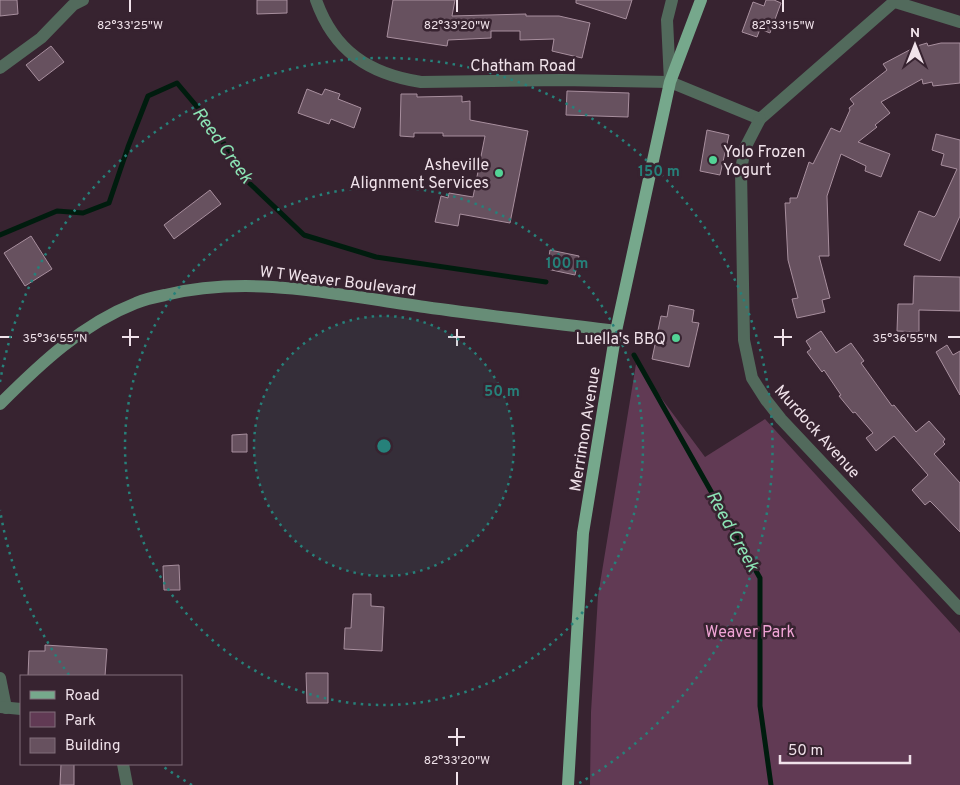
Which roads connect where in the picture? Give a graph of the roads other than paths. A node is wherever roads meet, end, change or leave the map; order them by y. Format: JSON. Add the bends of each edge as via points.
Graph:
{"nodes":[{"id":1,"x":316,"y":0,"type":"edge"},
{"id":2,"x":672,"y":0,"type":"edge"},
{"id":3,"x":701,"y":0,"type":"edge"},
{"id":4,"x":896,"y":1,"type":"edge"},
{"id":5,"x":76,"y":2,"type":"edge"},
{"id":6,"x":960,"y":22,"type":"edge"},
{"id":7,"x":0,"y":68,"type":"edge"},
{"id":8,"x":670,"y":82,"type":"junction"},
{"id":9,"x":760,"y":119,"type":"junction"},
{"id":10,"x":616,"y":331,"type":"junction"},
{"id":11,"x":0,"y":404,"type":"edge"},
{"id":12,"x":960,"y":609,"type":"edge"},
{"id":13,"x":0,"y":678,"type":"edge"},
{"id":14,"x":3,"y":707,"type":"edge"},
{"id":15,"x":20,"y":709,"type":"edge"},
{"id":16,"x":123,"y":765,"type":"edge"},
{"id":17,"x":127,"y":785,"type":"edge"},
{"id":18,"x":568,"y":785,"type":"edge"}],
"edges":[{"from":1,"to":8,"type":"street","name":"Chatham Road","via":[[332,34],[343,47],[363,62],[403,79],[421,82]]},
{"from":2,"to":8,"type":"street","via":[[667,20]]},
{"from":3,"to":8,"type":"main road","name":"Merrimon Avenue"},
{"from":4,"to":6,"type":"street"},
{"from":4,"to":9,"type":"street"},
{"from":5,"to":7,"type":"street","via":[[41,38]]},
{"from":8,"to":9,"type":"street","name":"Chatham Road"},
{"from":8,"to":10,"type":"main road","name":"Merrimon Avenue"},
{"from":9,"to":12,"type":"street","name":"Murdock Avenue","via":[[745,148],[741,170],[744,340],[752,378],[781,419]]},
{"from":10,"to":11,"type":"main road","name":"W T Weaver Boulevard","via":[[282,286],[210,287],[138,302],[115,312],[62,346]]},
{"from":10,"to":18,"type":"main road","name":"Merrimon Avenue","via":[[583,533]]},
{"from":13,"to":14,"type":"street"},
{"from":14,"to":15,"type":"street"},
{"from":16,"to":17,"type":"street"}]}
